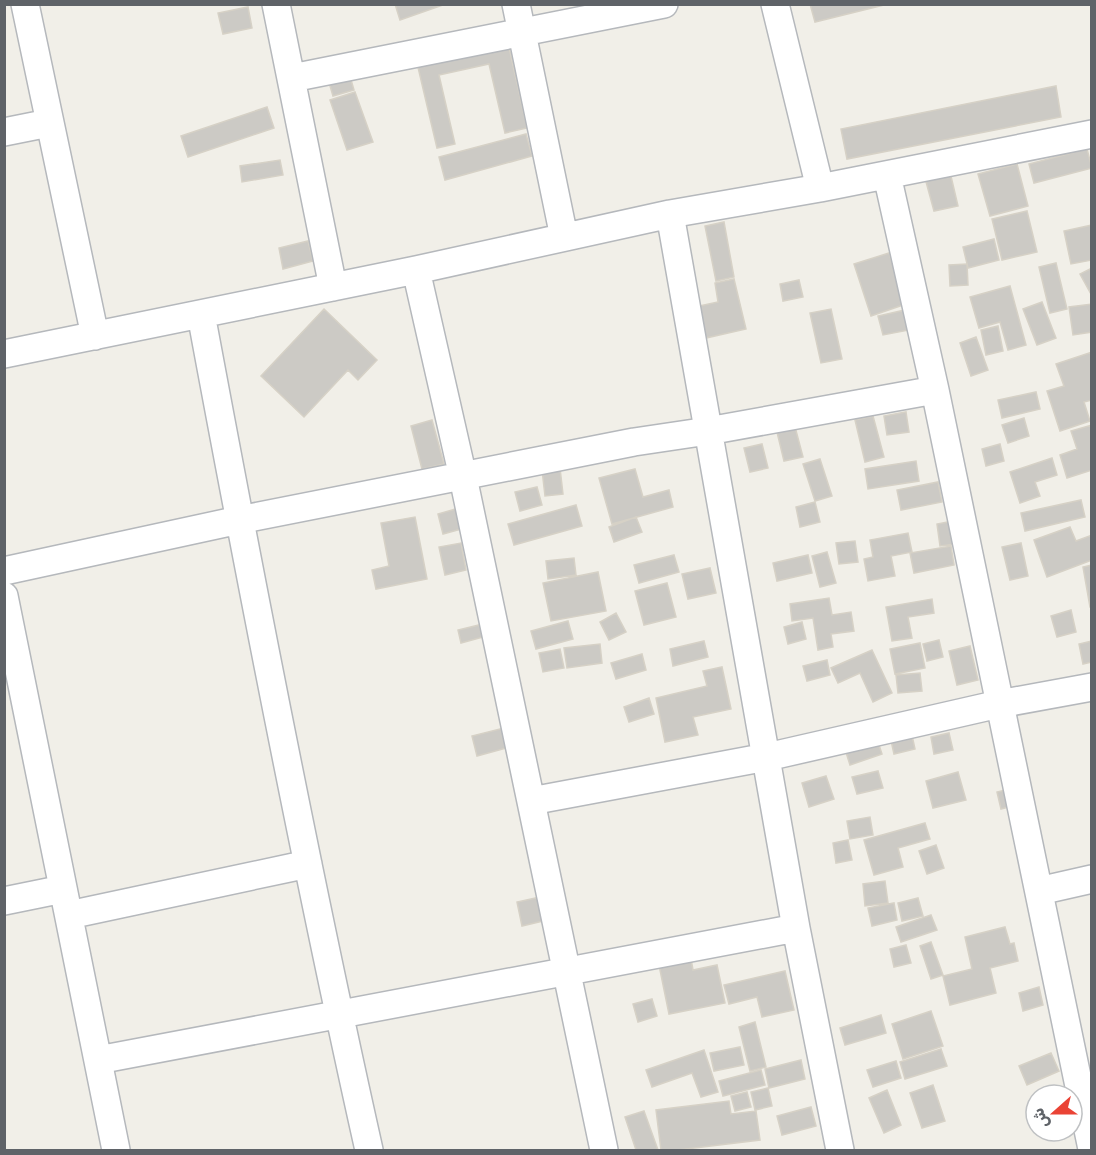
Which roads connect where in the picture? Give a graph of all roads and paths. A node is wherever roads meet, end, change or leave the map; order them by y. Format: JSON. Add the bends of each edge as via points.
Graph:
{"nodes":[{"id":1,"x":25,"y":4,"type":"edge"},
{"id":2,"x":276,"y":4,"type":"edge"},
{"id":3,"x":516,"y":4,"type":"edge"},
{"id":4,"x":664,"y":4,"type":"edge"},
{"id":5,"x":775,"y":4,"type":"edge"},
{"id":6,"x":521,"y":33,"type":"junction"},
{"id":7,"x":292,"y":78,"type":"junction"},
{"id":8,"x":49,"y":123,"type":"junction"},
{"id":9,"x":4,"y":132,"type":"edge"},
{"id":10,"x":1092,"y":134,"type":"edge"},
{"id":11,"x":887,"y":175,"type":"junction"},
{"id":12,"x":820,"y":188,"type":"junction"},
{"id":13,"x":670,"y":214,"type":"junction"},
{"id":14,"x":564,"y":237,"type":"junction"},
{"id":15,"x":416,"y":270,"type":"junction"},
{"id":16,"x":333,"y":287,"type":"junction"},
{"id":17,"x":201,"y":314,"type":"junction"},
{"id":18,"x":95,"y":336,"type":"junction"},
{"id":19,"x":4,"y":354,"type":"edge"},
{"id":20,"x":934,"y":390,"type":"junction"},
{"id":21,"x":708,"y":431,"type":"junction"},
{"id":22,"x":463,"y":477,"type":"junction"},
{"id":23,"x":239,"y":520,"type":"junction"},
{"id":24,"x":4,"y":571,"type":"edge"},
{"id":25,"x":4,"y":596,"type":"edge"},
{"id":26,"x":1092,"y":687,"type":"edge"},
{"id":27,"x":999,"y":704,"type":"junction"},
{"id":28,"x":767,"y":757,"type":"junction"},
{"id":29,"x":531,"y":801,"type":"junction"},
{"id":30,"x":308,"y":864,"type":"junction"},
{"id":31,"x":1092,"y":879,"type":"edge"},
{"id":32,"x":1039,"y":891,"type":"junction"},
{"id":33,"x":4,"y":902,"type":"edge"},
{"id":34,"x":66,"y":902,"type":"junction"},
{"id":35,"x":796,"y":928,"type":"junction"},
{"id":36,"x":567,"y":971,"type":"junction"},
{"id":37,"x":338,"y":1014,"type":"junction"},
{"id":38,"x":98,"y":1060,"type":"junction"},
{"id":39,"x":1092,"y":1149,"type":"edge"},
{"id":40,"x":116,"y":1150,"type":"edge"},
{"id":41,"x":369,"y":1150,"type":"edge"},
{"id":42,"x":603,"y":1150,"type":"edge"},
{"id":43,"x":840,"y":1150,"type":"edge"}],
"edges":[{"from":1,"to":8,"type":"street"},
{"from":2,"to":7,"type":"street"},
{"from":3,"to":6,"type":"street"},
{"from":4,"to":6,"type":"street"},
{"from":5,"to":12,"type":"street"},
{"from":6,"to":7,"type":"street"},
{"from":6,"to":14,"type":"street"},
{"from":7,"to":16,"type":"street"},
{"from":8,"to":9,"type":"street"},
{"from":8,"to":18,"type":"street"},
{"from":10,"to":11,"type":"street"},
{"from":11,"to":12,"type":"street"},
{"from":11,"to":20,"type":"street"},
{"from":12,"to":13,"type":"street"},
{"from":13,"to":14,"type":"street"},
{"from":13,"to":21,"type":"street"},
{"from":14,"to":15,"type":"street"},
{"from":15,"to":16,"type":"street"},
{"from":15,"to":22,"type":"street"},
{"from":16,"to":17,"type":"street"},
{"from":17,"to":18,"type":"street"},
{"from":17,"to":23,"type":"street"},
{"from":18,"to":19,"type":"street"},
{"from":20,"to":21,"type":"street"},
{"from":20,"to":27,"type":"street"},
{"from":21,"to":22,"type":"street"},
{"from":21,"to":28,"type":"street"},
{"from":22,"to":23,"type":"street"},
{"from":22,"to":29,"type":"street"},
{"from":23,"to":24,"type":"street"},
{"from":23,"to":30,"type":"street"},
{"from":25,"to":34,"type":"street"},
{"from":26,"to":27,"type":"street"},
{"from":27,"to":28,"type":"street"},
{"from":27,"to":32,"type":"street"},
{"from":28,"to":29,"type":"street"},
{"from":28,"to":35,"type":"street"},
{"from":29,"to":36,"type":"street"},
{"from":30,"to":34,"type":"street"},
{"from":30,"to":37,"type":"street"},
{"from":31,"to":32,"type":"street"},
{"from":32,"to":39,"type":"street"},
{"from":33,"to":34,"type":"street"},
{"from":34,"to":38,"type":"street"},
{"from":35,"to":36,"type":"street"},
{"from":35,"to":43,"type":"street"},
{"from":36,"to":37,"type":"street"},
{"from":36,"to":42,"type":"street"},
{"from":37,"to":38,"type":"street"},
{"from":37,"to":41,"type":"street"},
{"from":38,"to":40,"type":"street"}]}
